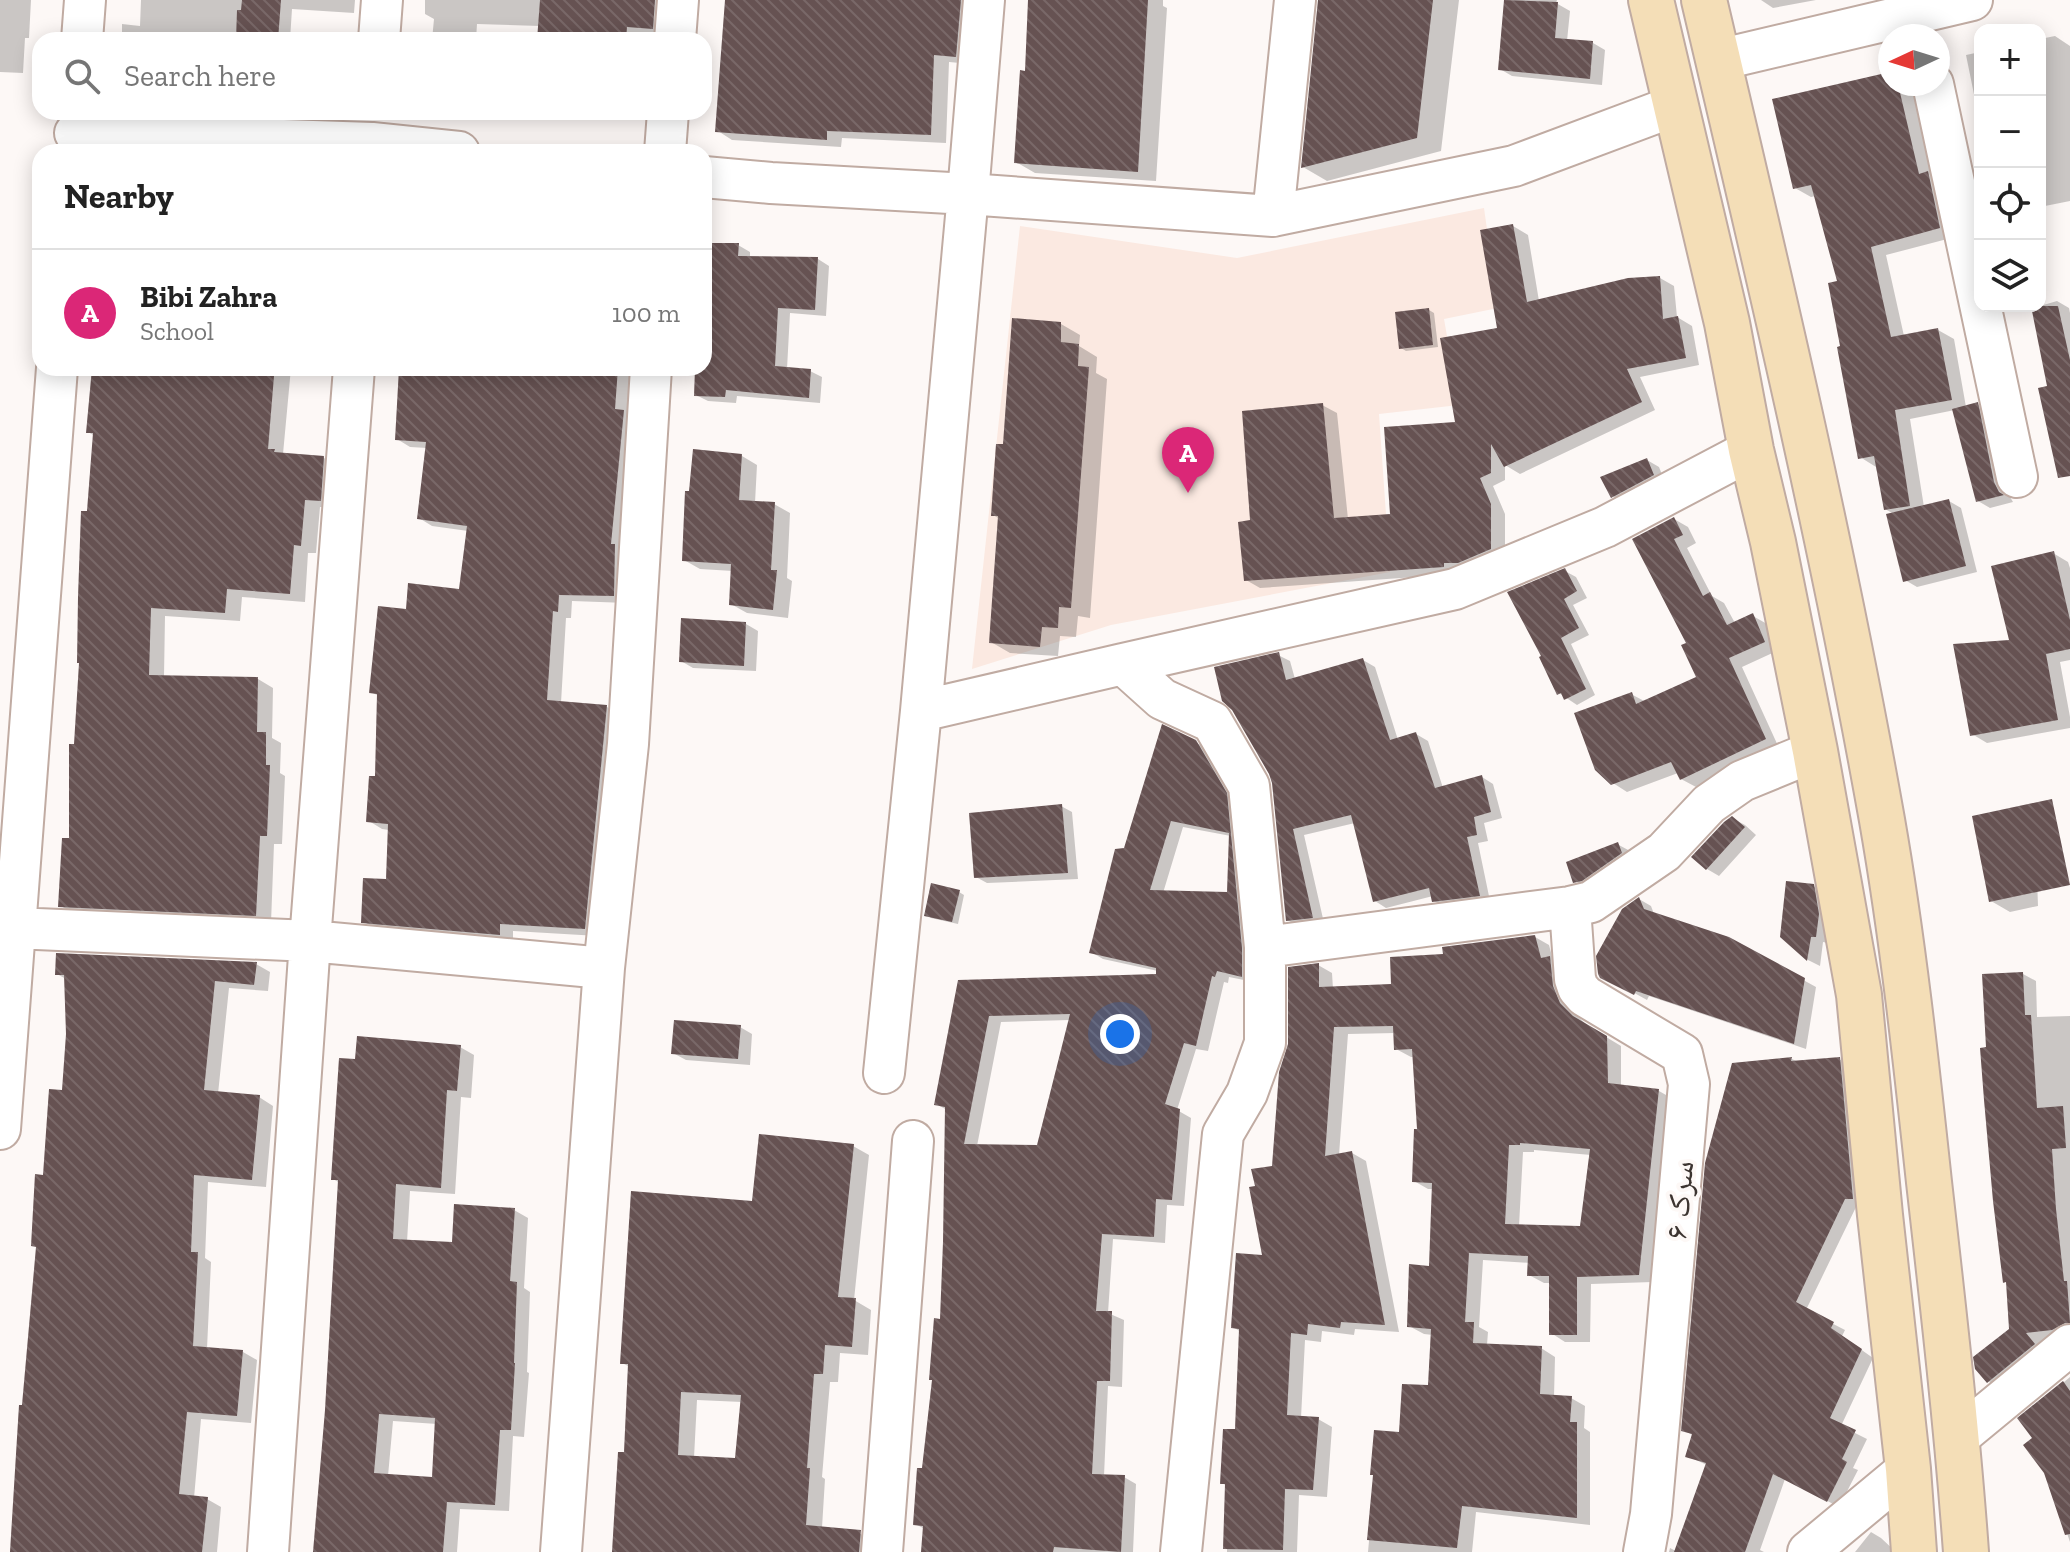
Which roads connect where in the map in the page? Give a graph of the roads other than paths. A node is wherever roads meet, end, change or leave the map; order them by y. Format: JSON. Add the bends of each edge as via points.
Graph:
{"nodes":[{"id":1,"x":85,"y":0,"type":"edge"},
{"id":2,"x":382,"y":0,"type":"edge"},
{"id":3,"x":678,"y":0,"type":"edge"},
{"id":4,"x":984,"y":0,"type":"edge"},
{"id":5,"x":1295,"y":0,"type":"edge"},
{"id":6,"x":1651,"y":0,"type":"edge"},
{"id":7,"x":1704,"y":0,"type":"edge"},
{"id":8,"x":1972,"y":0,"type":"edge"},
{"id":9,"x":1918,"y":16,"type":"edge"},
{"id":10,"x":83,"y":32,"type":"edge"},
{"id":11,"x":380,"y":32,"type":"edge"},
{"id":12,"x":676,"y":32,"type":"edge"},
{"id":13,"x":1718,"y":60,"type":"junction"},
{"id":14,"x":1936,"y":96,"type":"edge"},
{"id":15,"x":1677,"y":105,"type":"junction"},
{"id":16,"x":667,"y":120,"type":"edge"},
{"id":17,"x":75,"y":132,"type":"edge"},
{"id":18,"x":372,"y":136,"type":"edge"},
{"id":19,"x":416,"y":144,"type":"edge"},
{"id":20,"x":666,"y":144,"type":"edge"},
{"id":21,"x":712,"y":178,"type":"edge"},
{"id":22,"x":968,"y":194,"type":"junction"},
{"id":23,"x":1273,"y":216,"type":"junction"},
{"id":24,"x":56,"y":376,"type":"edge"},
{"id":25,"x":353,"y":376,"type":"edge"},
{"id":26,"x":651,"y":376,"type":"edge"},
{"id":27,"x":1751,"y":450,"type":"junction"},
{"id":28,"x":2017,"y":477,"type":"dead end"},
{"id":29,"x":1123,"y":664,"type":"junction"},
{"id":30,"x":921,"y":711,"type":"junction"},
{"id":31,"x":1815,"y":751,"type":"junction"},
{"id":32,"x":1570,"y":907,"type":"junction"},
{"id":33,"x":310,"y":941,"type":"junction"},
{"id":34,"x":9,"y":947,"type":"edge"},
{"id":35,"x":1265,"y":947,"type":"junction"},
{"id":36,"x":604,"y":968,"type":"junction"},
{"id":37,"x":884,"y":1073,"type":"dead end"},
{"id":38,"x":0,"y":1129,"type":"edge"},
{"id":39,"x":913,"y":1141,"type":"dead end"},
{"id":40,"x":2070,"y":1345,"type":"edge"},
{"id":41,"x":1957,"y":1438,"type":"junction"},
{"id":42,"x":1908,"y":1469,"type":"junction"},
{"id":43,"x":268,"y":1552,"type":"edge"},
{"id":44,"x":561,"y":1552,"type":"edge"},
{"id":45,"x":882,"y":1552,"type":"edge"},
{"id":46,"x":1181,"y":1552,"type":"edge"},
{"id":47,"x":1644,"y":1552,"type":"edge"},
{"id":48,"x":1808,"y":1552,"type":"edge"},
{"id":49,"x":1914,"y":1552,"type":"edge"},
{"id":50,"x":1966,"y":1552,"type":"edge"}],
"edges":[{"from":1,"to":10,"type":"street"},
{"from":2,"to":11,"type":"street"},
{"from":3,"to":12,"type":"street"},
{"from":4,"to":22,"type":"street"},
{"from":5,"to":23,"type":"street"},
{"from":6,"to":15,"type":"street"},
{"from":7,"to":13,"type":"street"},
{"from":8,"to":9,"type":"street"},
{"from":9,"to":13,"type":"street"},
{"from":13,"to":41,"type":"street","via":[[1809,455],[1882,821],[1908,994]]},
{"from":14,"to":28,"type":"street"},
{"from":15,"to":23,"type":"street","via":[[1514,166]]},
{"from":15,"to":27,"type":"street"},
{"from":16,"to":20,"type":"street"},
{"from":17,"to":18,"type":"street"},
{"from":18,"to":19,"type":"street"},
{"from":21,"to":22,"type":"street"},
{"from":22,"to":23,"type":"street"},
{"from":22,"to":30,"type":"street"},
{"from":24,"to":34,"type":"street"},
{"from":25,"to":33,"type":"street"},
{"from":26,"to":36,"type":"street","via":[[628,744]]},
{"from":27,"to":29,"type":"street","via":[[1605,527],[1455,589]]},
{"from":27,"to":31,"type":"street"},
{"from":29,"to":30,"type":"street"},
{"from":29,"to":35,"type":"street","via":[[1162,699],[1212,722],[1249,786]]},
{"from":30,"to":37,"type":"street"},
{"from":31,"to":32,"type":"street","via":[[1742,781],[1709,804],[1664,852],[1591,902]]},
{"from":31,"to":42,"type":"street","via":[[1859,995]]},
{"from":32,"to":35,"type":"street"},
{"from":32,"to":47,"type":"street","name":"سرک ۶","via":[[1578,988],[1682,1054],[1689,1084]]},
{"from":33,"to":34,"type":"street"},
{"from":33,"to":36,"type":"street"},
{"from":33,"to":43,"type":"street"},
{"from":34,"to":38,"type":"street"},
{"from":35,"to":46,"type":"street","via":[[1265,1043],[1247,1093],[1223,1134]]},
{"from":36,"to":44,"type":"street"},
{"from":39,"to":45,"type":"street"},
{"from":40,"to":41,"type":"street"},
{"from":41,"to":50,"type":"street"},
{"from":42,"to":48,"type":"street"},
{"from":42,"to":49,"type":"street"}]}
